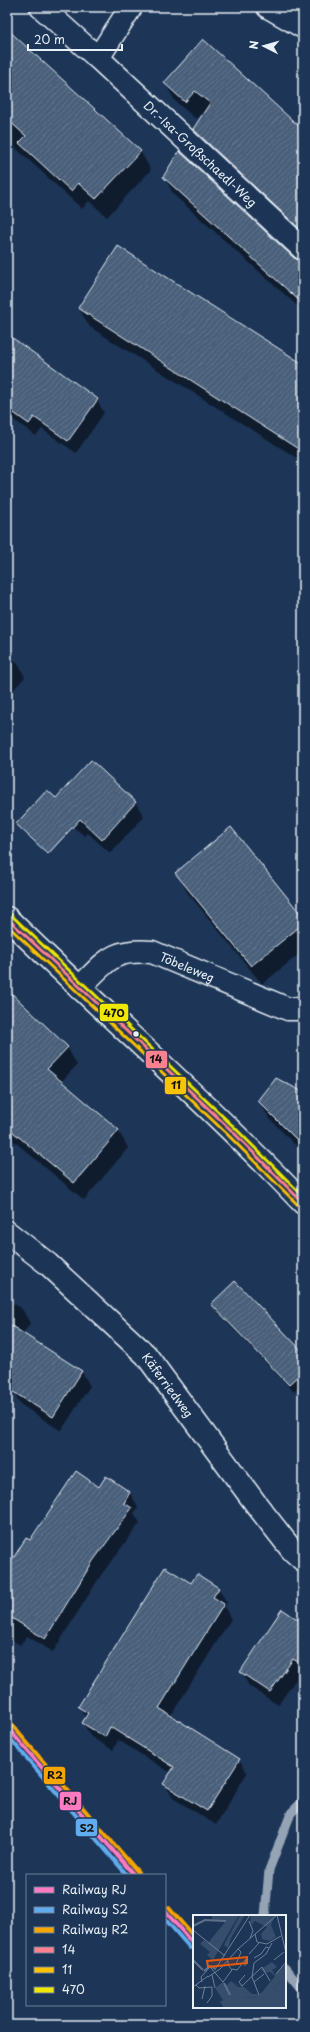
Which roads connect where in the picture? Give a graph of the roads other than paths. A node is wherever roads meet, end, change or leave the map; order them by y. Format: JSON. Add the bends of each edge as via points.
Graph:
{"nodes":[{"id":1,"x":41,"y":7,"type":"edge"},
{"id":2,"x":131,"y":7,"type":"edge"},
{"id":3,"x":268,"y":7,"type":"edge"},
{"id":4,"x":303,"y":27,"type":"edge"},
{"id":5,"x":98,"y":58,"type":"junction"},
{"id":6,"x":303,"y":249,"type":"edge"},
{"id":7,"x":7,"y":918,"type":"edge"},
{"id":8,"x":79,"y":988,"type":"junction"},
{"id":9,"x":303,"y":1009,"type":"edge"},
{"id":10,"x":303,"y":1203,"type":"edge"},
{"id":11,"x":7,"y":1233,"type":"edge"},
{"id":12,"x":303,"y":1560,"type":"edge"}],
"edges":[{"from":1,"to":5,"type":"street","name":"Dr.-Isa-Großschaedl-Weg"},
{"from":2,"to":5,"type":"street"},
{"from":3,"to":4,"type":"street"},
{"from":5,"to":6,"type":"street","name":"Dr.-Isa-Großschaedl-Weg"},
{"from":7,"to":8,"type":"street"},
{"from":8,"to":9,"type":"street","name":"Töbeleweg","via":[[113,956],[132,950],[152,952],[288,1009]]},
{"from":8,"to":10,"type":"street","via":[[176,1076]]},
{"from":11,"to":12,"type":"street","name":"Käferriedweg","via":[[48,1264],[146,1356],[256,1504]]}]}
